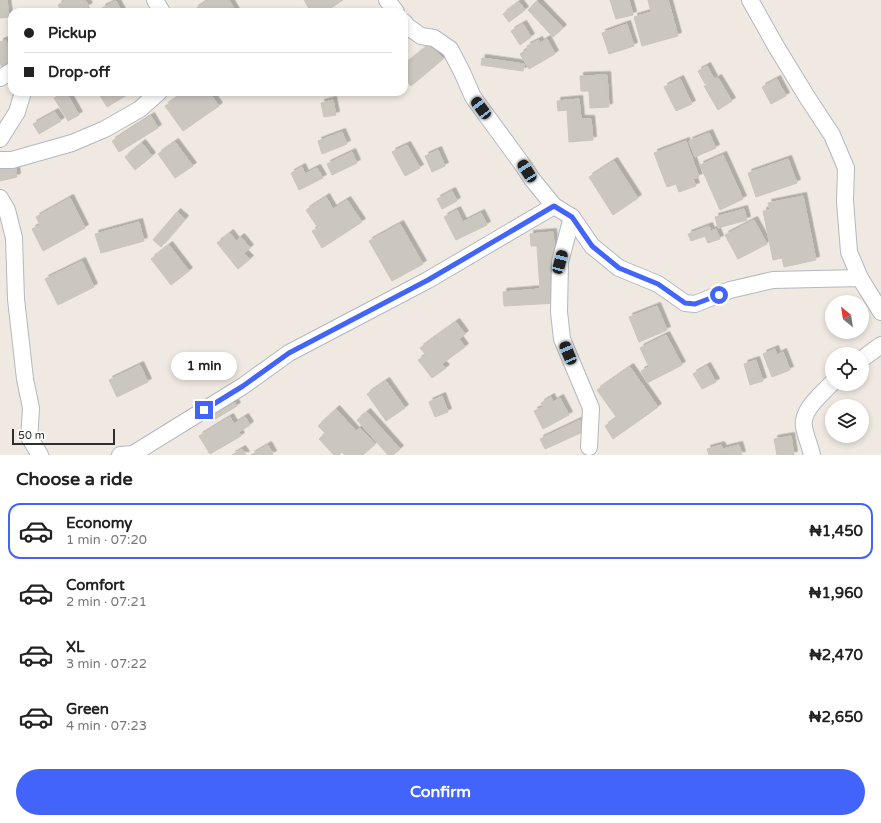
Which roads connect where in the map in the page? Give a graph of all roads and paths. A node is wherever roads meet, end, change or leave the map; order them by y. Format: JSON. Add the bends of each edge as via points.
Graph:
{"nodes":[{"id":1,"x":750,"y":0,"type":"edge"},
{"id":2,"x":408,"y":27,"type":"edge"},
{"id":3,"x":22,"y":96,"type":"edge"},
{"id":4,"x":155,"y":96,"type":"edge"},
{"id":5,"x":0,"y":139,"type":"edge"},
{"id":6,"x":0,"y":160,"type":"edge"},
{"id":7,"x":554,"y":206,"type":"junction"},
{"id":8,"x":2,"y":208,"type":"edge"},
{"id":9,"x":572,"y":217,"type":"junction"},
{"id":10,"x":860,"y":278,"type":"junction"},
{"id":11,"x":881,"y":312,"type":"edge"},
{"id":12,"x":881,"y":345,"type":"edge"},
{"id":13,"x":869,"y":353,"type":"edge"},
{"id":14,"x":825,"y":390,"type":"edge"},
{"id":15,"x":589,"y":447,"type":"dead end"},
{"id":16,"x":40,"y":455,"type":"edge"},
{"id":17,"x":120,"y":455,"type":"edge"},
{"id":18,"x":812,"y":455,"type":"edge"}],
"edges":[{"from":1,"to":10,"type":"street","via":[[832,135],[846,168],[845,200],[849,252]]},
{"from":2,"to":7,"type":"street","via":[[421,36],[434,38],[450,49],[473,97]]},
{"from":3,"to":5,"type":"street","via":[[17,112]]},
{"from":4,"to":6,"type":"street","via":[[140,109],[105,129],[72,143],[12,160]]},
{"from":7,"to":9,"type":"street"},
{"from":7,"to":17,"type":"street","via":[[428,280],[289,353],[243,386],[133,454]]},
{"from":8,"to":16,"type":"street","via":[[14,238],[16,299],[31,408],[29,437]]},
{"from":9,"to":10,"type":"street","via":[[592,246],[619,268],[658,284],[685,303],[695,304],[730,290],[773,280]]},
{"from":9,"to":15,"type":"street","via":[[560,262],[559,312],[562,339],[591,408]]},
{"from":10,"to":11,"type":"street"},
{"from":12,"to":13,"type":"street"},
{"from":14,"to":18,"type":"street","via":[[809,407],[804,417],[804,427]]}]}
